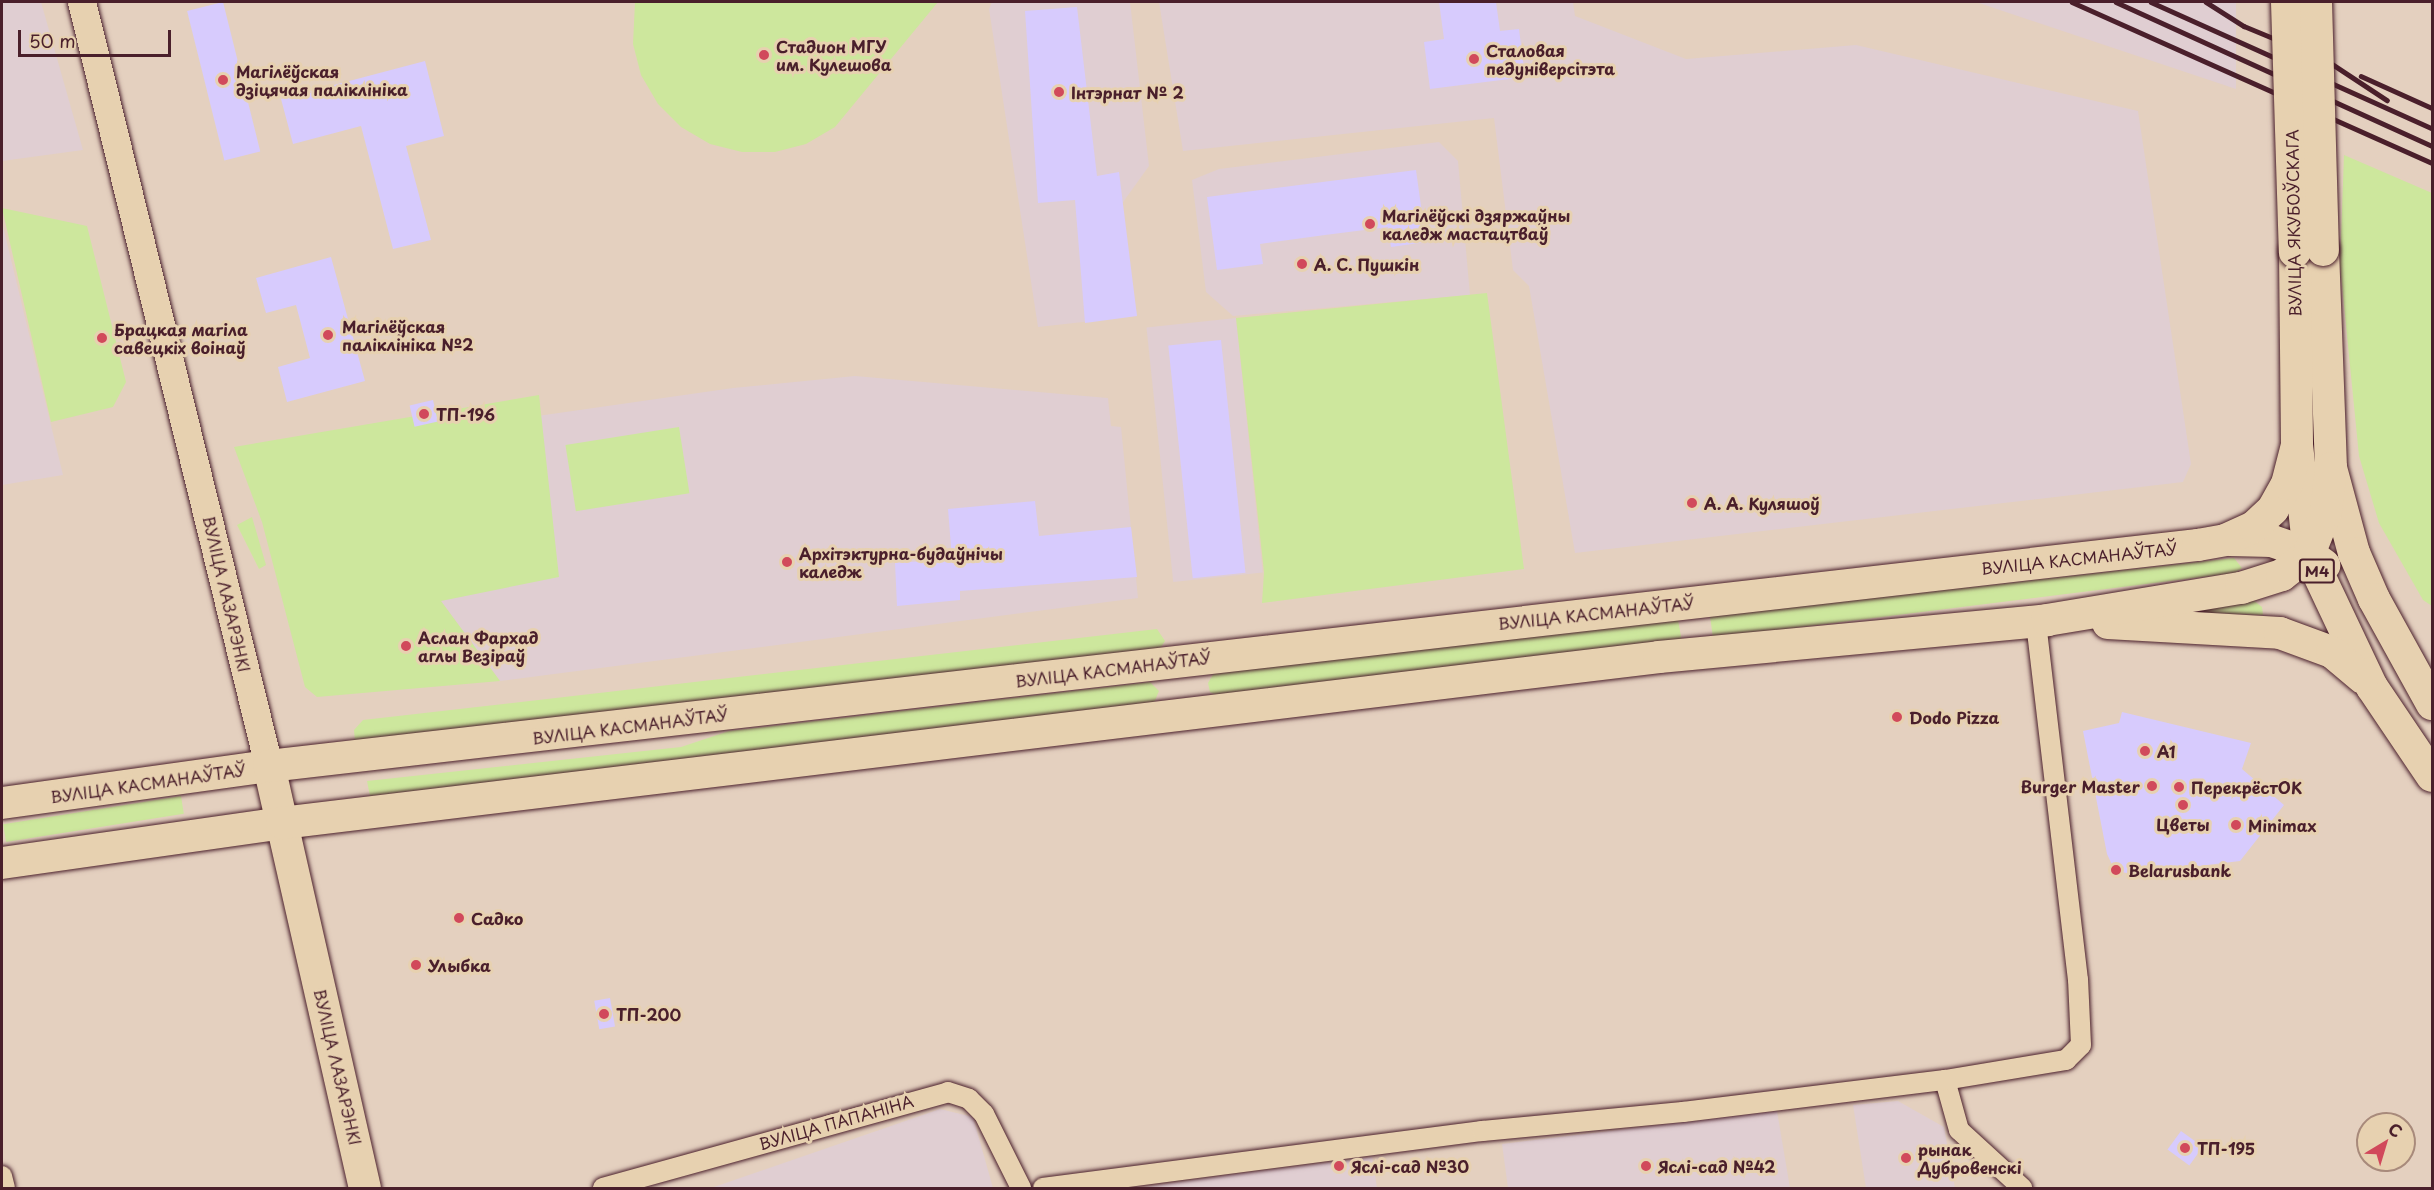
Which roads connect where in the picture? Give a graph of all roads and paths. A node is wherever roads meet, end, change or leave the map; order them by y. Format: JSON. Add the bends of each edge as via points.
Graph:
{"nodes":[{"id":1,"x":82,"y":2,"type":"edge"},
{"id":2,"x":2287,"y":2,"type":"edge"},
{"id":3,"x":2316,"y":2,"type":"edge"},
{"id":4,"x":2309,"y":251,"type":"junction"},
{"id":5,"x":2297,"y":445,"type":"junction"},
{"id":6,"x":2329,"y":454,"type":"junction"},
{"id":7,"x":2225,"y":540,"type":"junction"},
{"id":8,"x":2309,"y":554,"type":"junction"},
{"id":9,"x":2241,"y":588,"type":"junction"},
{"id":10,"x":2042,"y":620,"type":"junction"},
{"id":11,"x":2409,"y":663,"type":"junction"},
{"id":12,"x":2372,"y":687,"type":"junction"},
{"id":13,"x":2433,"y":704,"type":"edge"},
{"id":14,"x":269,"y":766,"type":"junction"},
{"id":15,"x":2433,"y":776,"type":"edge"},
{"id":16,"x":2,"y":802,"type":"edge"},
{"id":17,"x":282,"y":823,"type":"junction"},
{"id":18,"x":2,"y":863,"type":"edge"},
{"id":19,"x":1945,"y":1080,"type":"junction"},
{"id":20,"x":2,"y":1176,"type":"edge"},
{"id":21,"x":5,"y":1188,"type":"edge"},
{"id":22,"x":365,"y":1188,"type":"edge"},
{"id":23,"x":603,"y":1188,"type":"edge"},
{"id":24,"x":1021,"y":1188,"type":"edge"},
{"id":25,"x":1043,"y":1188,"type":"edge"},
{"id":26,"x":2022,"y":1188,"type":"edge"}],
"edges":[{"from":1,"to":14,"type":"main road","name":"ВУЛІЦА ЛАЗАРЭНКІ"},
{"from":2,"to":4,"type":"main road","name":"ВУЛІЦА ЯКУБОЎСКАГА","number":"М4","bridge":true},
{"from":3,"to":4,"type":"main road","name":"ВУЛІЦА ЯКУБОЎСКАГА","number":"М4","bridge":true},
{"from":4,"to":5,"type":"main road","name":"ВУЛІЦА ЯКУБОЎСКАГА","number":"М4"},
{"from":4,"to":6,"type":"main road","name":"ВУЛІЦА ЯКУБОЎСКАГА","number":"М4"},
{"from":5,"to":7,"type":"main road","name":"ВУЛІЦА КАСМАНАЎТАЎ","via":[[2287,484],[2273,509],[2253,527]]},
{"from":5,"to":8,"type":"main road","number":"М4"},
{"from":6,"to":8,"type":"main road","via":[[2326,512]]},
{"from":6,"to":11,"type":"main road","number":"М4","via":[[2354,553]]},
{"from":7,"to":8,"type":"main road","name":"ВУЛІЦА КАСМАНАЎТАЎ","via":[[2256,538]]},
{"from":7,"to":9,"type":"main road","via":[[2256,549],[2263,556],[2263,574]]},
{"from":7,"to":14,"type":"main road","name":"ВУЛІЦА КАСМАНАЎТАЎ"},
{"from":8,"to":9,"type":"main road","via":[[2282,575]]},
{"from":8,"to":11,"type":"main road","name":"ВУЛІЦА КАСМАНАЎТАЎ","via":[[2337,578]]},
{"from":8,"to":12,"type":"main road","number":"М4"},
{"from":9,"to":10,"type":"main road"},
{"from":10,"to":12,"type":"main road","via":[[2280,633],[2332,652]]},
{"from":10,"to":17,"type":"main road","via":[[1648,658]]},
{"from":10,"to":19,"type":"street","via":[[2081,1045],[2066,1060]]},
{"from":11,"to":13,"type":"main road","number":"М4"},
{"from":12,"to":15,"type":"main road","number":"М4"},
{"from":14,"to":16,"type":"main road","name":"ВУЛІЦА КАСМАНАЎТАЎ"},
{"from":14,"to":17,"type":"main road","name":"ВУЛІЦА ЛАЗАРЭНКІ"},
{"from":17,"to":18,"type":"main road"},
{"from":17,"to":22,"type":"main road","name":"ВУЛІЦА ЛАЗАРЭНКІ"},
{"from":19,"to":25,"type":"street","via":[[1683,1112],[1482,1131]]},
{"from":19,"to":26,"type":"street","via":[[1959,1130]]},
{"from":20,"to":21,"type":"street"},
{"from":23,"to":24,"type":"street","name":"ВУЛІЦА ПАПАНІНА","via":[[948,1092],[969,1099],[984,1114]]}]}
